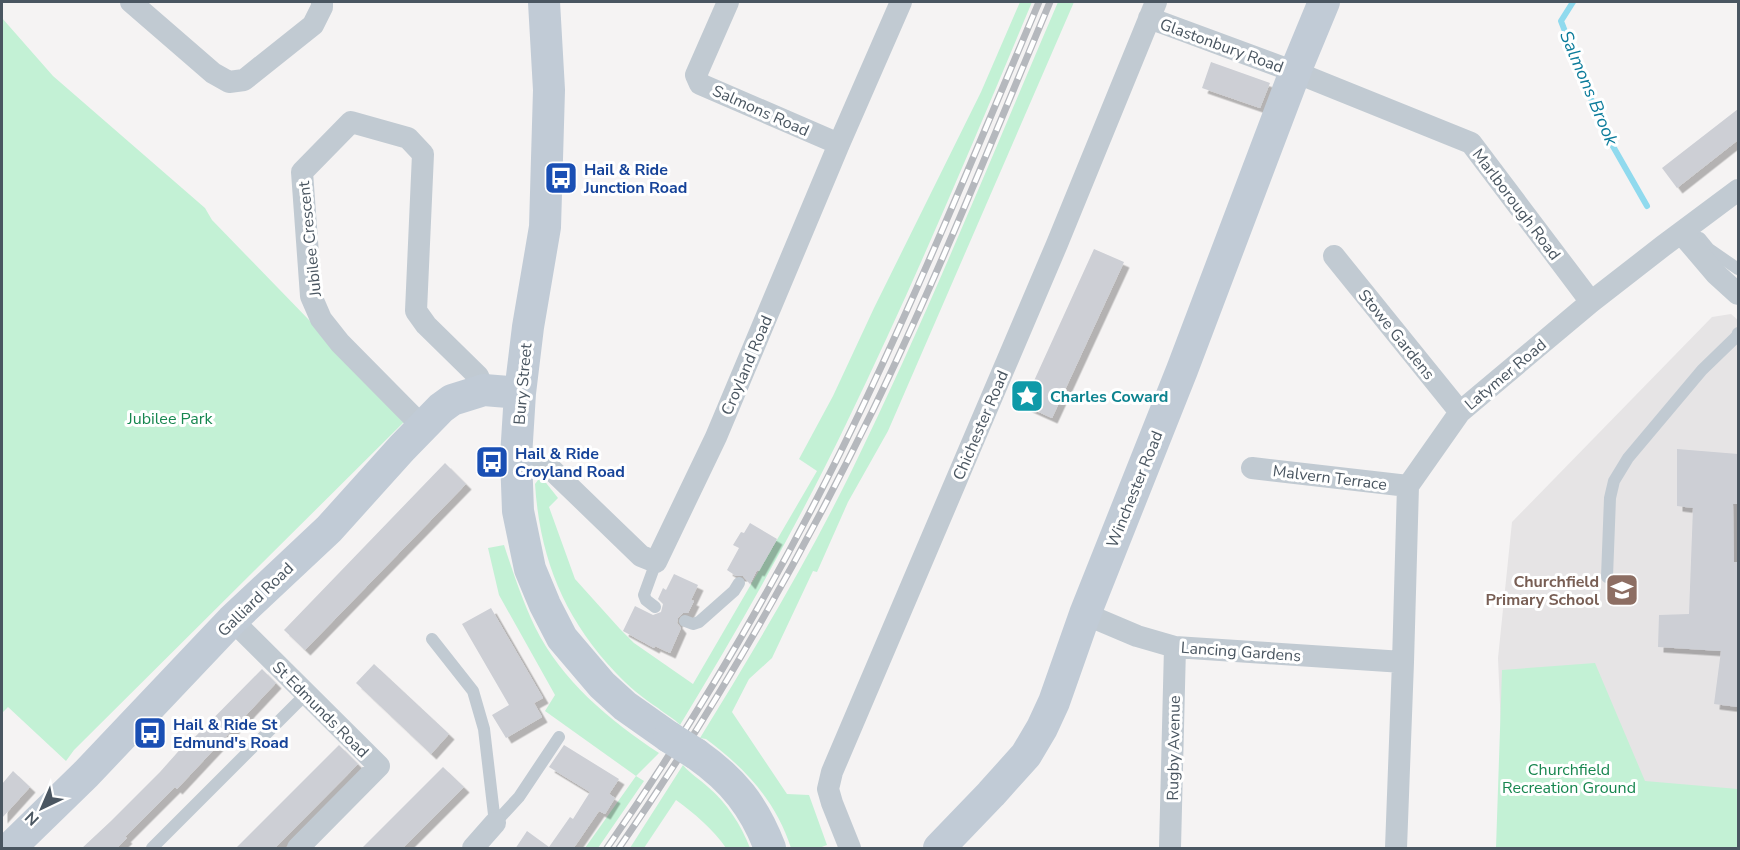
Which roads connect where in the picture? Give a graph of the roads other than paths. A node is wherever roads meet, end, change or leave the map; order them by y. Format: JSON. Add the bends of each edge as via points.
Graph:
{"nodes":[{"id":1,"x":130,"y":2,"type":"edge"},
{"id":2,"x":322,"y":2,"type":"edge"},
{"id":3,"x":544,"y":2,"type":"edge"},
{"id":4,"x":728,"y":2,"type":"edge"},
{"id":5,"x":901,"y":2,"type":"edge"},
{"id":6,"x":1324,"y":2,"type":"edge"},
{"id":7,"x":1153,"y":10,"type":"edge"},
{"id":8,"x":1295,"y":72,"type":"junction"},
{"id":9,"x":839,"y":144,"type":"junction"},
{"id":10,"x":1738,"y":190,"type":"edge"},
{"id":11,"x":1685,"y":229,"type":"junction"},
{"id":12,"x":1334,"y":256,"type":"dead end"},
{"id":13,"x":1738,"y":269,"type":"edge"},
{"id":14,"x":1738,"y":294,"type":"edge"},
{"id":15,"x":1591,"y":302,"type":"junction"},
{"id":16,"x":1738,"y":333,"type":"edge"},
{"id":17,"x":484,"y":390,"type":"junction"},
{"id":18,"x":520,"y":393,"type":"junction"},
{"id":19,"x":1460,"y":412,"type":"junction"},
{"id":20,"x":423,"y":427,"type":"junction"},
{"id":21,"x":516,"y":457,"type":"junction"},
{"id":22,"x":1252,"y":468,"type":"dead end"},
{"id":23,"x":1408,"y":486,"type":"junction"},
{"id":24,"x":656,"y":562,"type":"junction"},
{"id":25,"x":1607,"y":577,"type":"dead end"},
{"id":26,"x":739,"y":583,"type":"dead end"},
{"id":27,"x":655,"y":607,"type":"dead end"},
{"id":28,"x":1085,"y":614,"type":"junction"},
{"id":29,"x":232,"y":620,"type":"junction"},
{"id":30,"x":685,"y":621,"type":"dead end"},
{"id":31,"x":432,"y":639,"type":"dead end"},
{"id":32,"x":1175,"y":647,"type":"junction"},
{"id":33,"x":1403,"y":662,"type":"junction"},
{"id":34,"x":306,"y":694,"type":"junction"},
{"id":35,"x":559,"y":737,"type":"dead end"},
{"id":36,"x":495,"y":823,"type":"junction"},
{"id":37,"x":10,"y":849,"type":"edge"},
{"id":38,"x":152,"y":849,"type":"edge"},
{"id":39,"x":298,"y":849,"type":"edge"},
{"id":40,"x":473,"y":849,"type":"edge"},
{"id":41,"x":770,"y":849,"type":"edge"},
{"id":42,"x":850,"y":849,"type":"edge"},
{"id":43,"x":939,"y":849,"type":"edge"},
{"id":44,"x":1170,"y":849,"type":"edge"},
{"id":45,"x":1396,"y":849,"type":"edge"}],
"edges":[{"from":1,"to":2,"type":"street","via":[[213,73],[229,82],[243,80],[313,25]]},
{"from":3,"to":18,"type":"street","name":"Bury Street","via":[[549,90],[545,227]]},
{"from":4,"to":9,"type":"street","name":"Salmons Road","via":[[696,75],[700,84]]},
{"from":5,"to":9,"type":"street","name":"Croyland Road"},
{"from":6,"to":8,"type":"street","name":"Winchester Road"},
{"from":7,"to":8,"type":"street","name":"Glastonbury Road"},
{"from":7,"to":42,"type":"street","name":"Chichester Road","via":[[832,772],[828,789]]},
{"from":8,"to":15,"type":"street","name":"Marlborough Road","via":[[1471,143]]},
{"from":8,"to":28,"type":"street","name":"Winchester Road"},
{"from":9,"to":24,"type":"street","name":"Croyland Road","via":[[716,437]]},
{"from":10,"to":11,"type":"street","name":"Latymer Road"},
{"from":11,"to":13,"type":"lane"},
{"from":11,"to":14,"type":"street","via":[[1716,274]]},
{"from":11,"to":15,"type":"street","name":"Latymer Road"},
{"from":12,"to":19,"type":"street","name":"Stowe Gardens"},
{"from":15,"to":19,"type":"street","name":"Latymer Road"},
{"from":16,"to":25,"type":"lane","via":[[1628,458],[1614,481]]},
{"from":17,"to":18,"type":"street","name":"Galliard Road"},
{"from":17,"to":20,"type":"street","name":"Galliard Road","via":[[452,400]]},
{"from":17,"to":20,"type":"street","name":"Jubilee Crescent","via":[[478,376],[416,311],[423,154],[408,138],[351,122],[302,172],[312,296],[321,319],[340,343]]},
{"from":18,"to":21,"type":"street","name":"Bury Street"},
{"from":19,"to":23,"type":"street","name":"Latymer Road"},
{"from":20,"to":29,"type":"street","name":"Galliard Road","via":[[329,529]]},
{"from":21,"to":24,"type":"street","via":[[552,470],[641,556]]},
{"from":21,"to":41,"type":"street","name":"Bury Street","bridge":true,"via":[[518,511],[530,569],[562,638],[625,706],[734,784],[762,827]]},
{"from":22,"to":23,"type":"street","name":"Malvern Terrace"},
{"from":23,"to":33,"type":"street"},
{"from":24,"to":27,"type":"lane","via":[[644,595]]},
{"from":26,"to":30,"type":"lane","via":[[699,622]]},
{"from":28,"to":32,"type":"street","name":"Lancing Gardens"},
{"from":28,"to":43,"type":"street","name":"Winchester Road","via":[[1054,702],[1026,755]]},
{"from":29,"to":34,"type":"street","name":"St Edmunds Road"},
{"from":29,"to":37,"type":"street","name":"Galliard Road"},
{"from":31,"to":36,"type":"lane","via":[[473,691],[484,729]]},
{"from":32,"to":33,"type":"street","name":"Lancing Gardens"},
{"from":32,"to":44,"type":"street","name":"Rugby Avenue"},
{"from":33,"to":45,"type":"street"},
{"from":34,"to":38,"type":"lane"},
{"from":34,"to":39,"type":"street","name":"St Edmunds Road","via":[[379,766]]},
{"from":35,"to":36,"type":"lane","via":[[519,797]]},
{"from":36,"to":40,"type":"street"}]}
